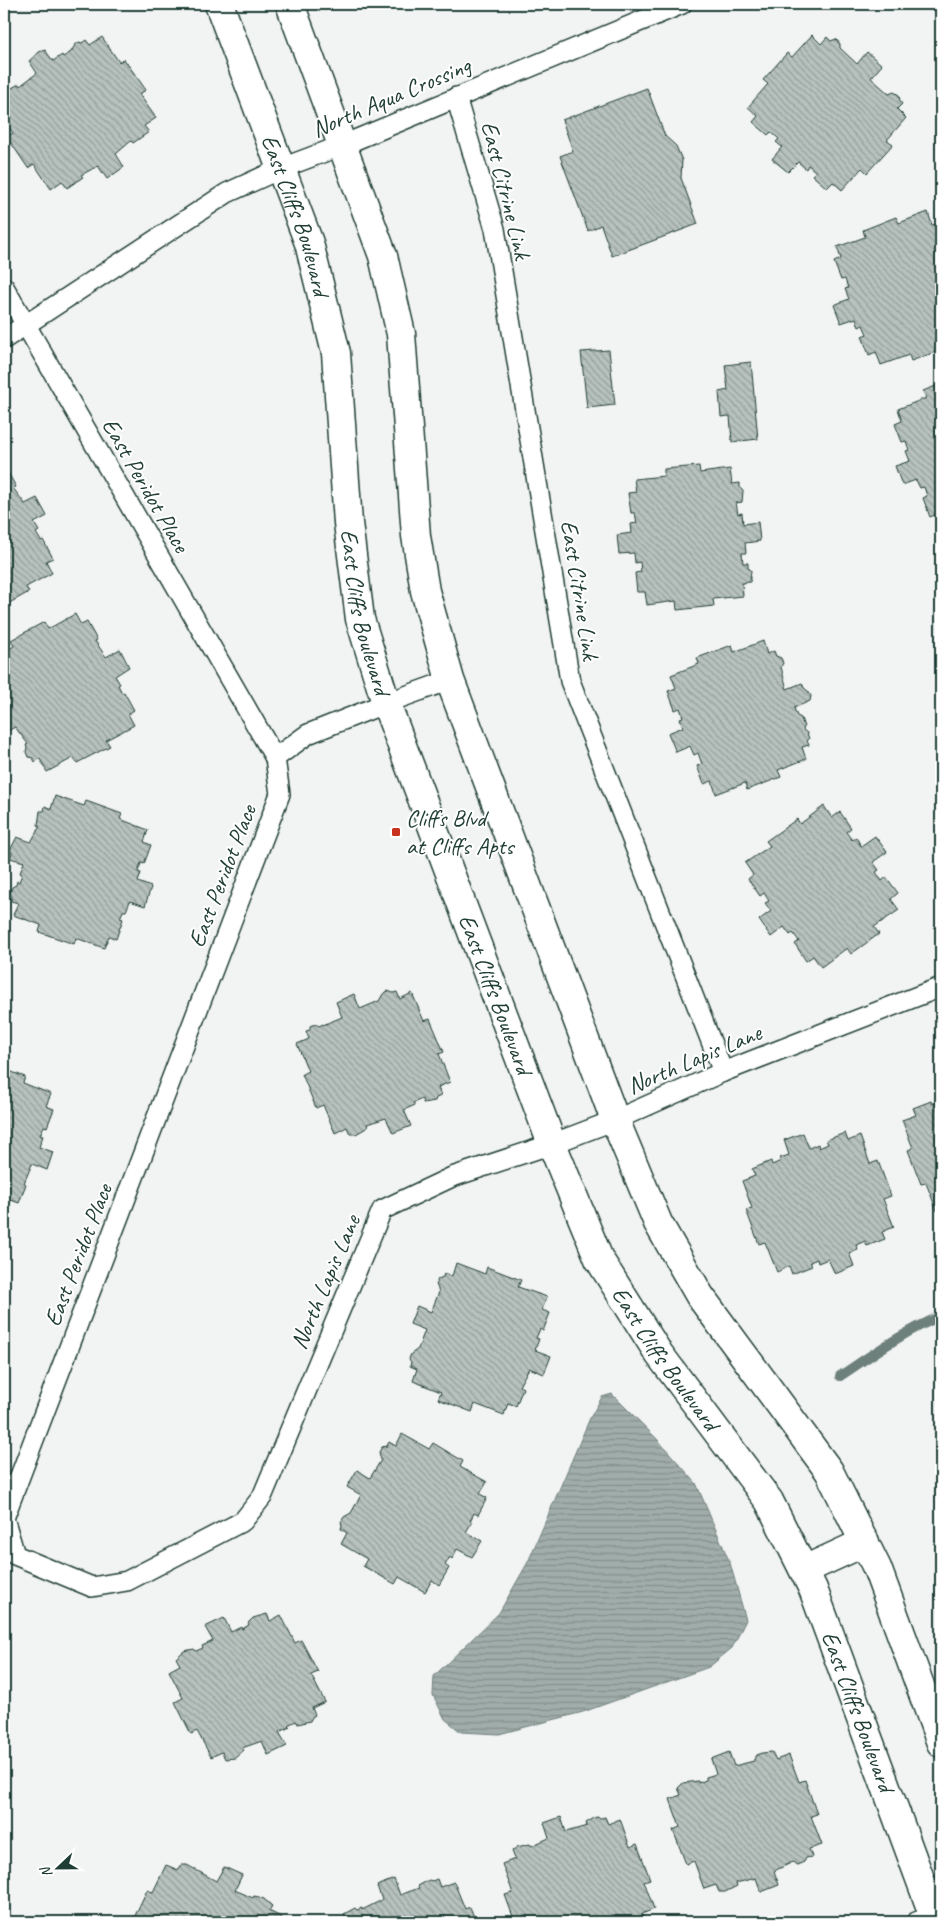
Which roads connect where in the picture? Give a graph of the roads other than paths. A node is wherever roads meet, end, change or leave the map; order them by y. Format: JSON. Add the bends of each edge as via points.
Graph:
{"nodes":[{"id":1,"x":219,"y":4,"type":"edge"},
{"id":2,"x":290,"y":4,"type":"edge"},
{"id":3,"x":682,"y":4,"type":"edge"},
{"id":4,"x":456,"y":97,"type":"junction"},
{"id":5,"x":343,"y":145,"type":"junction"},
{"id":6,"x":282,"y":168,"type":"junction"},
{"id":7,"x":4,"y":287,"type":"edge"},
{"id":8,"x":25,"y":325,"type":"junction"},
{"id":9,"x":4,"y":339,"type":"edge"},
{"id":10,"x":450,"y":680,"type":"junction"},
{"id":11,"x":386,"y":703,"type":"junction"},
{"id":12,"x":275,"y":758,"type":"junction"},
{"id":13,"x":941,"y":987,"type":"edge"},
{"id":14,"x":723,"y":1072,"type":"junction"},
{"id":15,"x":616,"y":1120,"type":"junction"},
{"id":16,"x":552,"y":1144,"type":"junction"},
{"id":17,"x":4,"y":1518,"type":"edge"},
{"id":18,"x":864,"y":1542,"type":"junction"},
{"id":19,"x":804,"y":1570,"type":"junction"},
{"id":20,"x":941,"y":1743,"type":"edge"},
{"id":21,"x":932,"y":1918,"type":"edge"}],
"edges":[{"from":1,"to":6,"type":"street","name":"East Cliffs Boulevard"},
{"from":2,"to":5,"type":"street"},
{"from":3,"to":4,"type":"lane","name":"North Aqua Crossing"},
{"from":4,"to":5,"type":"lane","name":"North Aqua Crossing"},
{"from":4,"to":14,"type":"lane","name":"East Citrine Link","via":[[495,230],[570,681]]},
{"from":5,"to":6,"type":"lane","name":"North Aqua Crossing"},
{"from":5,"to":10,"type":"street","via":[[383,256],[401,334],[416,536],[425,591]]},
{"from":6,"to":8,"type":"lane","name":"North Aqua Crossing","via":[[227,193]]},
{"from":6,"to":11,"type":"street","name":"East Cliffs Boulevard","via":[[309,243],[336,353],[348,523],[360,619]]},
{"from":7,"to":8,"type":"lane","name":"East Peridot Place"},
{"from":8,"to":9,"type":"lane","name":"North Aqua Crossing"},
{"from":8,"to":12,"type":"lane","name":"East Peridot Place"},
{"from":10,"to":11,"type":"lane"},
{"from":10,"to":15,"type":"street"},
{"from":11,"to":12,"type":"lane","via":[[308,734]]},
{"from":11,"to":16,"type":"street","name":"East Cliffs Boulevard"},
{"from":12,"to":17,"type":"lane","name":"East Peridot Place","via":[[280,794]]},
{"from":13,"to":14,"type":"lane","name":"North Lapis Lane"},
{"from":14,"to":15,"type":"lane","name":"North Lapis Lane"},
{"from":15,"to":16,"type":"lane","name":"North Lapis Lane"},
{"from":15,"to":18,"type":"street","via":[[658,1223],[700,1296],[829,1471]]},
{"from":16,"to":17,"type":"lane","name":"North Lapis Lane","via":[[452,1177],[382,1210],[262,1497],[243,1521],[127,1581],[92,1586],[15,1555]]},
{"from":16,"to":19,"type":"street","name":"East Cliffs Boulevard","via":[[599,1260],[659,1354],[770,1501]]},
{"from":18,"to":19,"type":"street"},
{"from":18,"to":20,"type":"street","via":[[877,1568]]},
{"from":19,"to":21,"type":"street","name":"East Cliffs Boulevard"}]}
